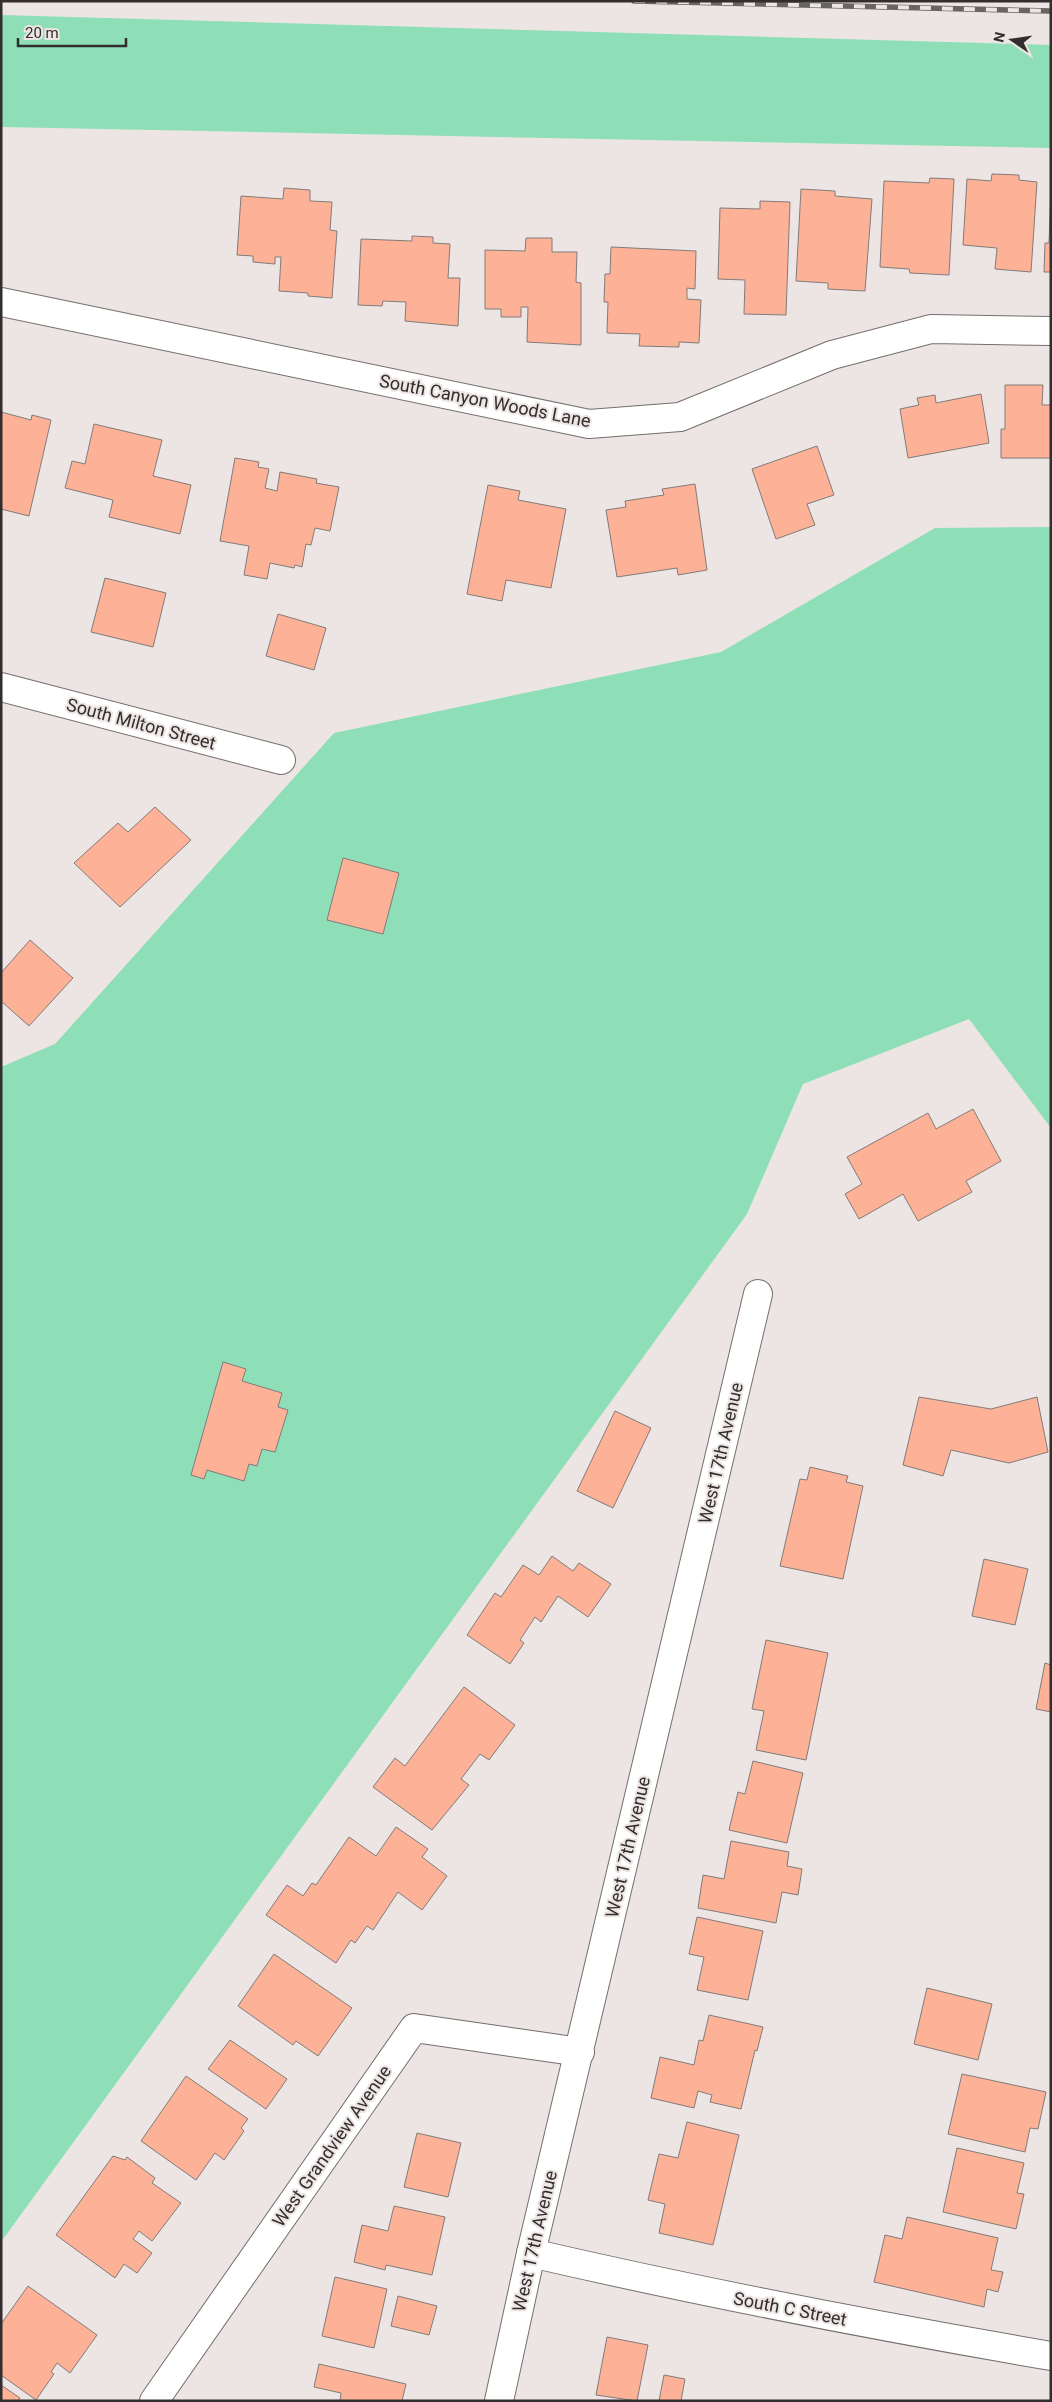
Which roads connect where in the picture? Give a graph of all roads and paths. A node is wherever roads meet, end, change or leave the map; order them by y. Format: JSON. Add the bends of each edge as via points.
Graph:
{"nodes":[{"id":1,"x":1,"y":302,"type":"edge"},
{"id":2,"x":1051,"y":331,"type":"edge"},
{"id":3,"x":1,"y":687,"type":"edge"},
{"id":4,"x":281,"y":760,"type":"dead end"},
{"id":5,"x":758,"y":1294,"type":"dead end"},
{"id":6,"x":580,"y":2052,"type":"junction"},
{"id":7,"x":531,"y":2253,"type":"junction"},
{"id":8,"x":1051,"y":2356,"type":"edge"},
{"id":9,"x":154,"y":2401,"type":"edge"},
{"id":10,"x":499,"y":2401,"type":"edge"}],
"edges":[{"from":1,"to":2,"type":"street","name":"South Canyon Woods Lane","via":[[589,424],[680,417],[832,355],[932,329]]},
{"from":3,"to":4,"type":"street","name":"South Milton Street"},
{"from":5,"to":6,"type":"street","name":"West 17th Avenue"},
{"from":6,"to":7,"type":"street","name":"West 17th Avenue"},
{"from":6,"to":9,"type":"street","name":"West Grandview Avenue","via":[[414,2028]]},
{"from":7,"to":8,"type":"street","name":"South C Street","via":[[858,2323]]},
{"from":7,"to":10,"type":"street","name":"West 17th Avenue"}]}
